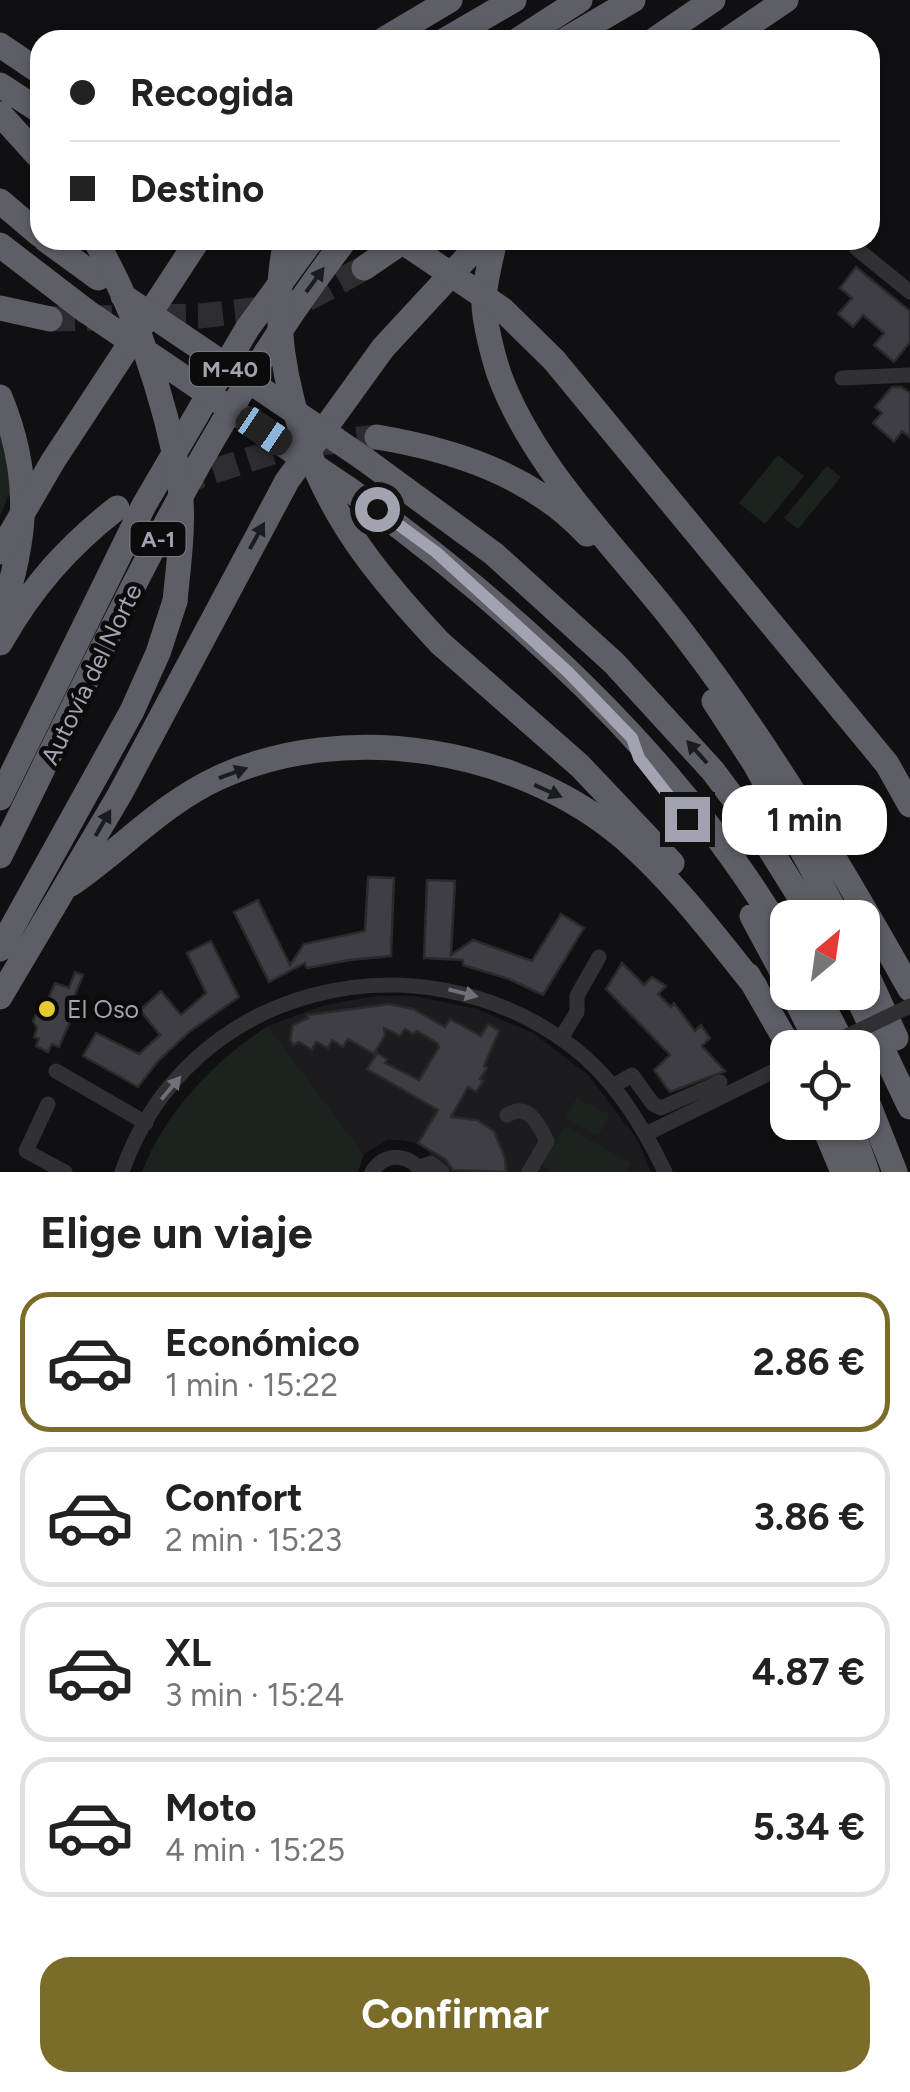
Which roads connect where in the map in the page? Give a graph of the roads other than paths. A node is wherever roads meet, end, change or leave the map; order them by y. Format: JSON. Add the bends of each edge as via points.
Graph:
{"nodes":[{"id":1,"x":450,"y":0,"type":"edge"},
{"id":2,"x":514,"y":0,"type":"edge"},
{"id":3,"x":580,"y":0,"type":"edge"},
{"id":4,"x":632,"y":0,"type":"edge"},
{"id":5,"x":712,"y":0,"type":"edge"},
{"id":6,"x":784,"y":3,"type":"edge"},
{"id":7,"x":400,"y":30,"type":"edge"},
{"id":8,"x":462,"y":30,"type":"edge"},
{"id":9,"x":534,"y":30,"type":"edge"},
{"id":10,"x":582,"y":30,"type":"edge"},
{"id":11,"x":669,"y":30,"type":"edge"},
{"id":12,"x":743,"y":30,"type":"edge"},
{"id":13,"x":0,"y":45,"type":"edge"},
{"id":14,"x":30,"y":65,"type":"edge"},
{"id":15,"x":0,"y":85,"type":"edge"},
{"id":16,"x":30,"y":104,"type":"edge"},
{"id":17,"x":0,"y":114,"type":"edge"},
{"id":18,"x":30,"y":147,"type":"edge"},
{"id":19,"x":0,"y":202,"type":"edge"},
{"id":20,"x":30,"y":227,"type":"edge"},
{"id":21,"x":0,"y":245,"type":"edge"},
{"id":22,"x":60,"y":250,"type":"edge"},
{"id":23,"x":101,"y":250,"type":"edge"},
{"id":24,"x":191,"y":250,"type":"edge"},
{"id":25,"x":285,"y":250,"type":"edge"},
{"id":26,"x":305,"y":250,"type":"edge"},
{"id":27,"x":338,"y":250,"type":"edge"},
{"id":28,"x":389,"y":250,"type":"edge"},
{"id":29,"x":417,"y":250,"type":"edge"},
{"id":30,"x":472,"y":250,"type":"edge"},
{"id":31,"x":492,"y":250,"type":"edge"},
{"id":32,"x":858,"y":250,"type":"edge"},
{"id":33,"x":364,"y":268,"type":"tunnel mouth"},
{"id":34,"x":910,"y":292,"type":"edge"},
{"id":35,"x":0,"y":308,"type":"edge"},
{"id":36,"x":50,"y":320,"type":"tunnel mouth"},
{"id":37,"x":910,"y":375,"type":"edge"},
{"id":38,"x":842,"y":378,"type":"dead end"},
{"id":39,"x":0,"y":397,"type":"edge"},
{"id":40,"x":370,"y":448,"type":"junction"},
{"id":41,"x":117,"y":508,"type":"dead end"},
{"id":42,"x":0,"y":552,"type":"edge"},
{"id":43,"x":0,"y":619,"type":"edge"},
{"id":44,"x":0,"y":644,"type":"edge"},
{"id":45,"x":632,"y":738,"type":"junction"},
{"id":46,"x":0,"y":798,"type":"edge"},
{"id":47,"x":910,"y":805,"type":"edge"},
{"id":48,"x":0,"y":856,"type":"edge"},
{"id":49,"x":67,"y":886,"type":"junction"},
{"id":50,"x":802,"y":900,"type":"edge"},
{"id":51,"x":829,"y":900,"type":"edge"},
{"id":52,"x":770,"y":916,"type":"edge"},
{"id":53,"x":0,"y":948,"type":"edge"},
{"id":54,"x":770,"y":949,"type":"edge"},
{"id":55,"x":599,"y":958,"type":"dead end"},
{"id":56,"x":755,"y":986,"type":"junction"},
{"id":57,"x":910,"y":988,"type":"edge"},
{"id":58,"x":0,"y":997,"type":"edge"},
{"id":59,"x":880,"y":998,"type":"edge"},
{"id":60,"x":910,"y":1006,"type":"edge"},
{"id":61,"x":864,"y":1010,"type":"edge"},
{"id":62,"x":780,"y":1030,"type":"edge"},
{"id":63,"x":859,"y":1030,"type":"edge"},
{"id":64,"x":561,"y":1038,"type":"junction"},
{"id":65,"x":56,"y":1070,"type":"dead end"},
{"id":66,"x":770,"y":1073,"type":"edge"},
{"id":67,"x":910,"y":1076,"type":"edge"},
{"id":68,"x":720,"y":1082,"type":"dead end"},
{"id":69,"x":613,"y":1086,"type":"junction"},
{"id":70,"x":48,"y":1104,"type":"dead end"},
{"id":71,"x":910,"y":1108,"type":"edge"},
{"id":72,"x":506,"y":1114,"type":"dead end"},
{"id":73,"x":146,"y":1123,"type":"junction"},
{"id":74,"x":646,"y":1134,"type":"junction"},
{"id":75,"x":880,"y":1134,"type":"edge"},
{"id":76,"x":830,"y":1140,"type":"edge"},
{"id":77,"x":856,"y":1140,"type":"edge"},
{"id":78,"x":421,"y":1169,"type":"edge"},
{"id":79,"x":64,"y":1172,"type":"edge"},
{"id":80,"x":122,"y":1172,"type":"edge"},
{"id":81,"x":372,"y":1172,"type":"edge"},
{"id":82,"x":442,"y":1172,"type":"edge"},
{"id":83,"x":529,"y":1172,"type":"edge"},
{"id":84,"x":666,"y":1172,"type":"edge"},
{"id":85,"x":843,"y":1172,"type":"edge"},
{"id":86,"x":867,"y":1172,"type":"edge"},
{"id":87,"x":895,"y":1172,"type":"edge"}],
"edges":[{"from":1,"to":7,"type":"highway"},
{"from":2,"to":8,"type":"highway"},
{"from":3,"to":9,"type":"highway"},
{"from":4,"to":10,"type":"highway"},
{"from":5,"to":11,"type":"highway"},
{"from":6,"to":12,"type":"highway"},
{"from":13,"to":14,"type":"highway"},
{"from":15,"to":16,"type":"highway"},
{"from":17,"to":18,"type":"highway"},
{"from":19,"to":20,"type":"highway","number":"M-40"},
{"from":21,"to":45,"type":"highway","number":"M-40","bridge":true,"via":[[436,552]]},
{"from":22,"to":40,"type":"highway","number":"M-40","bridge":true},
{"from":23,"to":53,"type":"highway","bridge":true,"via":[[136,328],[179,479],[175,600],[132,711]]},
{"from":24,"to":42,"type":"highway","bridge":true},
{"from":25,"to":56,"type":"highway","bridge":true,"via":[[278,300],[283,351],[305,438],[358,545],[440,644],[632,817],[680,872]]},
{"from":26,"to":46,"type":"highway","name":"Autovía del Norte","number":"A-1","via":[[247,329],[144,505]]},
{"from":48,"to":27,"type":"highway","name":"Autovía del Norte","number":"A-1","one_way":true,"via":[[204,453]]},
{"from":28,"to":33,"type":"highway"},
{"from":29,"to":47,"type":"highway","bridge":true,"via":[[502,309],[554,360],[876,750]]},
{"from":49,"to":30,"type":"highway","one_way":true,"via":[[287,482],[383,348]]},
{"from":31,"to":57,"type":"highway","via":[[484,302],[498,372],[528,434],[774,758]]},
{"from":32,"to":34,"type":"street"},
{"from":35,"to":36,"type":"highway"},
{"from":37,"to":38,"type":"street"},
{"from":39,"to":43,"type":"highway","via":[[24,481],[19,554]]},
{"from":50,"to":40,"type":"highway","number":"M-40","one_way":true,"via":[[713,770],[614,663]]},
{"from":40,"to":51,"type":"highway","via":[[426,446],[479,463],[571,517],[670,636],[755,764]]},
{"from":41,"to":44,"type":"highway","via":[[58,558]]},
{"from":45,"to":52,"type":"highway","number":"M-40","via":[[732,858]]},
{"from":45,"to":54,"type":"highway","via":[[639,758],[711,850]]},
{"from":49,"to":56,"type":"highway","one_way":true,"via":[[155,815],[218,778],[334,748],[395,747],[508,773],[562,796],[622,837],[678,889]]},
{"from":49,"to":58,"type":"highway"},
{"from":55,"to":64,"type":"street"},
{"from":56,"to":62,"type":"highway"},
{"from":59,"to":67,"type":"highway"},
{"from":60,"to":63,"type":"street","bridge":true},
{"from":61,"to":71,"type":"highway"},
{"from":64,"to":69,"type":"street"},
{"from":73,"to":64,"type":"street","one_way":true,"via":[[189,1068],[236,1028],[322,992],[375,984],[453,990],[515,1011]]},
{"from":65,"to":73,"type":"street"},
{"from":66,"to":74,"type":"street"},
{"from":68,"to":69,"type":"street","via":[[661,1108],[632,1074]]},
{"from":69,"to":74,"type":"street"},
{"from":70,"to":79,"type":"street","via":[[26,1151]]},
{"from":72,"to":83,"type":"street","via":[[527,1111],[546,1141]]},
{"from":73,"to":80,"type":"street"},
{"from":74,"to":84,"type":"street"},
{"from":75,"to":87,"type":"highway"},
{"from":76,"to":85,"type":"highway"},
{"from":77,"to":86,"type":"highway"},
{"from":78,"to":81,"type":"street","via":[[398,1156]]},
{"from":78,"to":82,"type":"street","via":[[432,1163]]}]}
